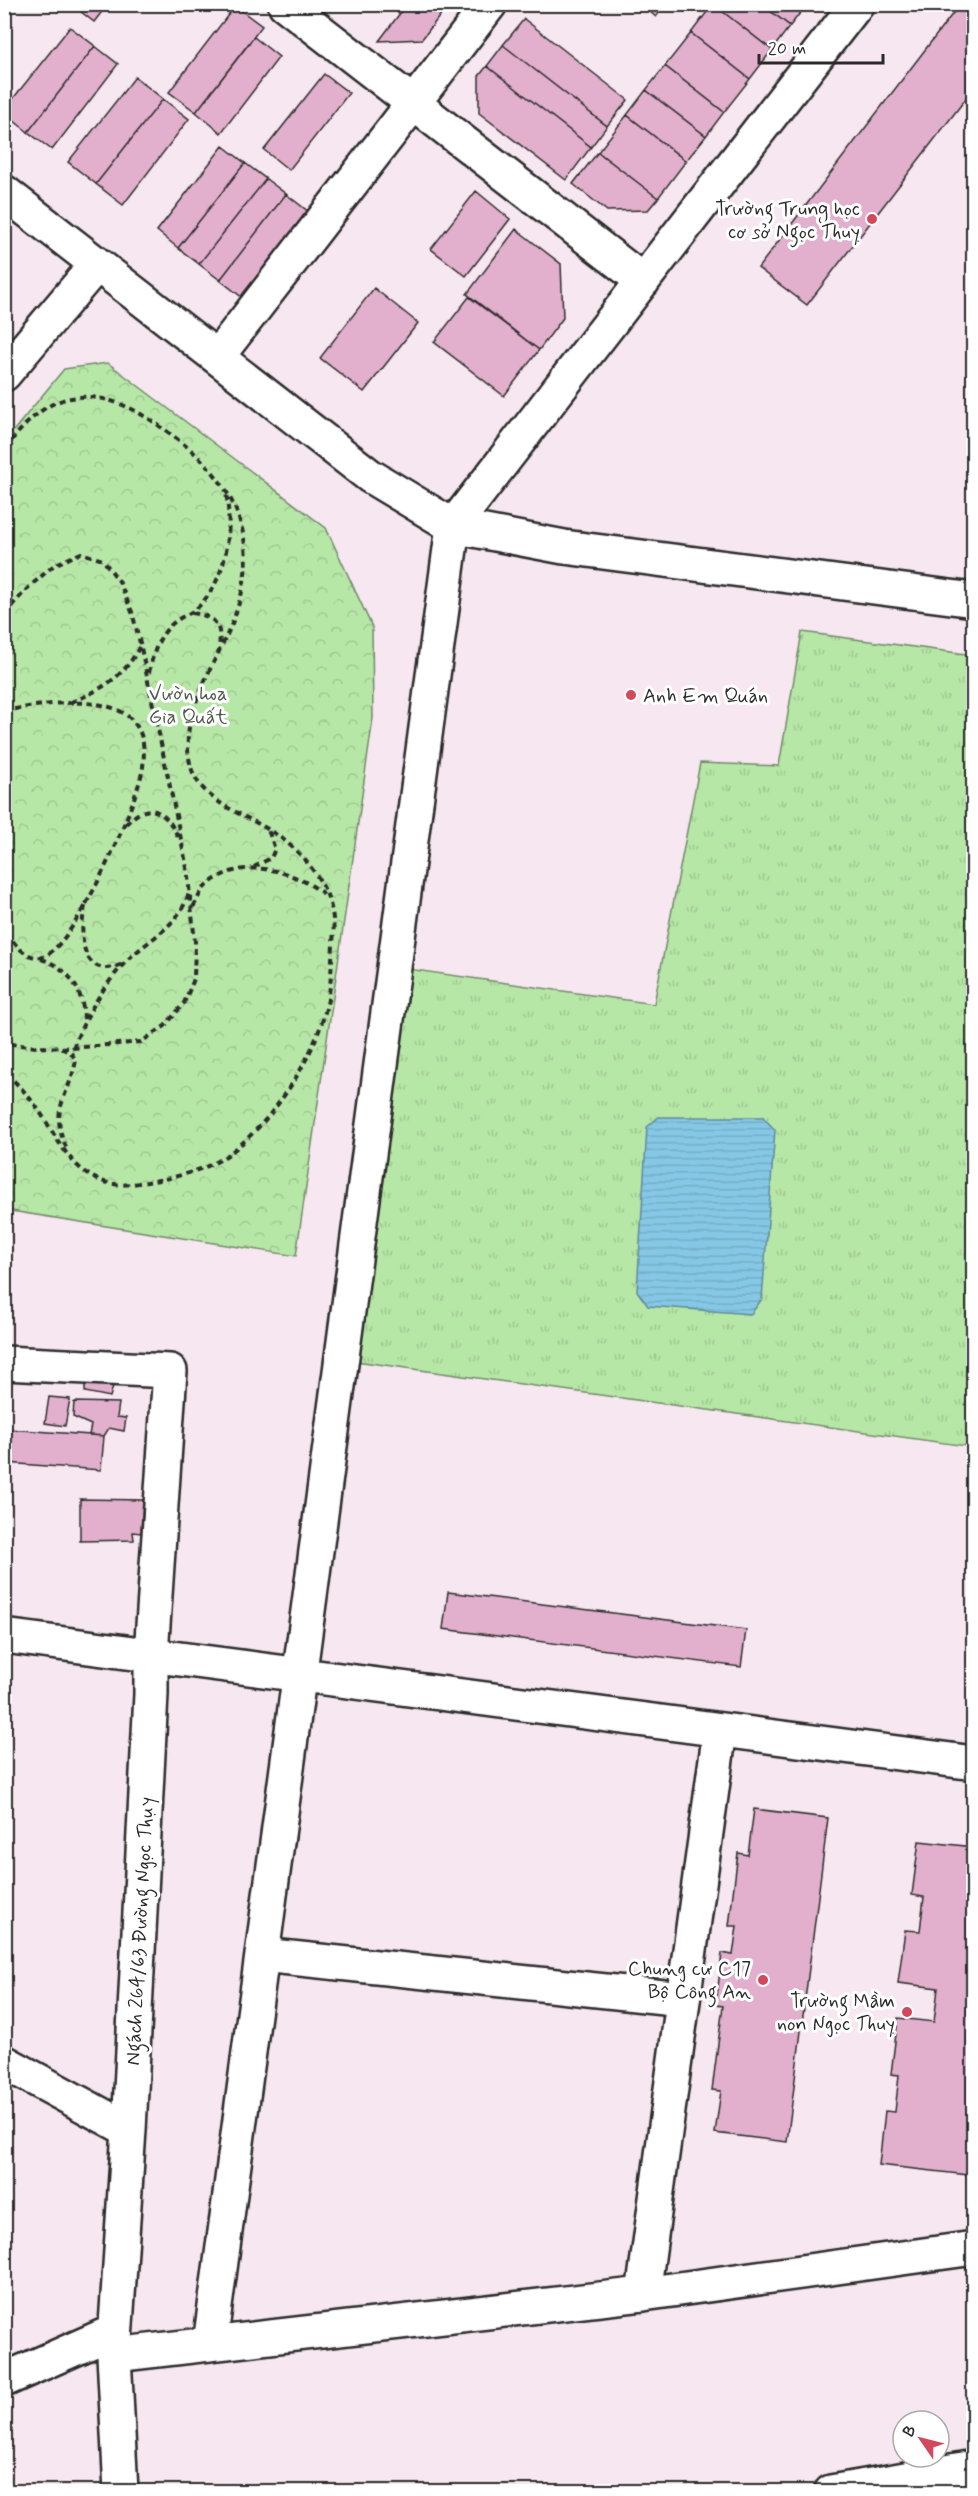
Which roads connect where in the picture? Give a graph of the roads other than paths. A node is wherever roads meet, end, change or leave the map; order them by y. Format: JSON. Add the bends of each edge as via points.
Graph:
{"nodes":[{"id":1,"x":285,"y":4,"type":"edge"},
{"id":2,"x":490,"y":4,"type":"edge"},
{"id":3,"x":857,"y":4,"type":"edge"},
{"id":4,"x":413,"y":104,"type":"junction"},
{"id":5,"x":4,"y":192,"type":"edge"},
{"id":6,"x":97,"y":264,"type":"junction"},
{"id":7,"x":643,"y":281,"type":"junction"},
{"id":8,"x":217,"y":357,"type":"junction"},
{"id":9,"x":4,"y":374,"type":"edge"},
{"id":10,"x":453,"y":526,"type":"junction"},
{"id":11,"x":974,"y":600,"type":"edge"},
{"id":12,"x":4,"y":1363,"type":"edge"},
{"id":13,"x":4,"y":1636,"type":"edge"},
{"id":14,"x":151,"y":1655,"type":"junction"},
{"id":15,"x":300,"y":1674,"type":"junction"},
{"id":16,"x":720,"y":1730,"type":"junction"},
{"id":17,"x":974,"y":1763,"type":"edge"},
{"id":18,"x":262,"y":1955,"type":"junction"},
{"id":19,"x":683,"y":1999,"type":"junction"},
{"id":20,"x":4,"y":2062,"type":"edge"},
{"id":21,"x":129,"y":2130,"type":"junction"},
{"id":22,"x":974,"y":2248,"type":"edge"},
{"id":23,"x":643,"y":2294,"type":"junction"},
{"id":24,"x":115,"y":2343,"type":"junction"},
{"id":25,"x":210,"y":2344,"type":"junction"},
{"id":26,"x":4,"y":2380,"type":"edge"},
{"id":27,"x":974,"y":2467,"type":"edge"},
{"id":28,"x":121,"y":2492,"type":"edge"},
{"id":29,"x":831,"y":2492,"type":"edge"}],
"edges":[{"from":1,"to":4,"type":"street"},
{"from":2,"to":4,"type":"street"},
{"from":3,"to":7,"type":"street"},
{"from":4,"to":7,"type":"street"},
{"from":4,"to":8,"type":"street"},
{"from":5,"to":6,"type":"street"},
{"from":6,"to":8,"type":"street"},
{"from":6,"to":9,"type":"street"},
{"from":7,"to":10,"type":"street"},
{"from":8,"to":10,"type":"street","via":[[370,476]]},
{"from":10,"to":11,"type":"street","via":[[564,547]]},
{"from":10,"to":15,"type":"street"},
{"from":12,"to":14,"type":"street","name":"Ngách 264/63 Đường Ngọc Thụy","via":[[170,1371]]},
{"from":13,"to":14,"type":"street"},
{"from":14,"to":15,"type":"street"},
{"from":14,"to":21,"type":"street","name":"Ngách 264/63 Đường Ngọc Thụy"},
{"from":15,"to":16,"type":"street"},
{"from":15,"to":18,"type":"street"},
{"from":16,"to":17,"type":"street"},
{"from":16,"to":19,"type":"street"},
{"from":18,"to":19,"type":"street"},
{"from":18,"to":25,"type":"street"},
{"from":19,"to":23,"type":"street"},
{"from":20,"to":21,"type":"street"},
{"from":21,"to":24,"type":"street","name":"Ngách 264/63 Đường Ngọc Thụy"},
{"from":22,"to":23,"type":"street"},
{"from":23,"to":25,"type":"street"},
{"from":24,"to":25,"type":"street"},
{"from":24,"to":26,"type":"street"},
{"from":24,"to":28,"type":"street","name":"Ngách 264/63 Đường Ngọc Thụy"},
{"from":27,"to":29,"type":"street"}]}
